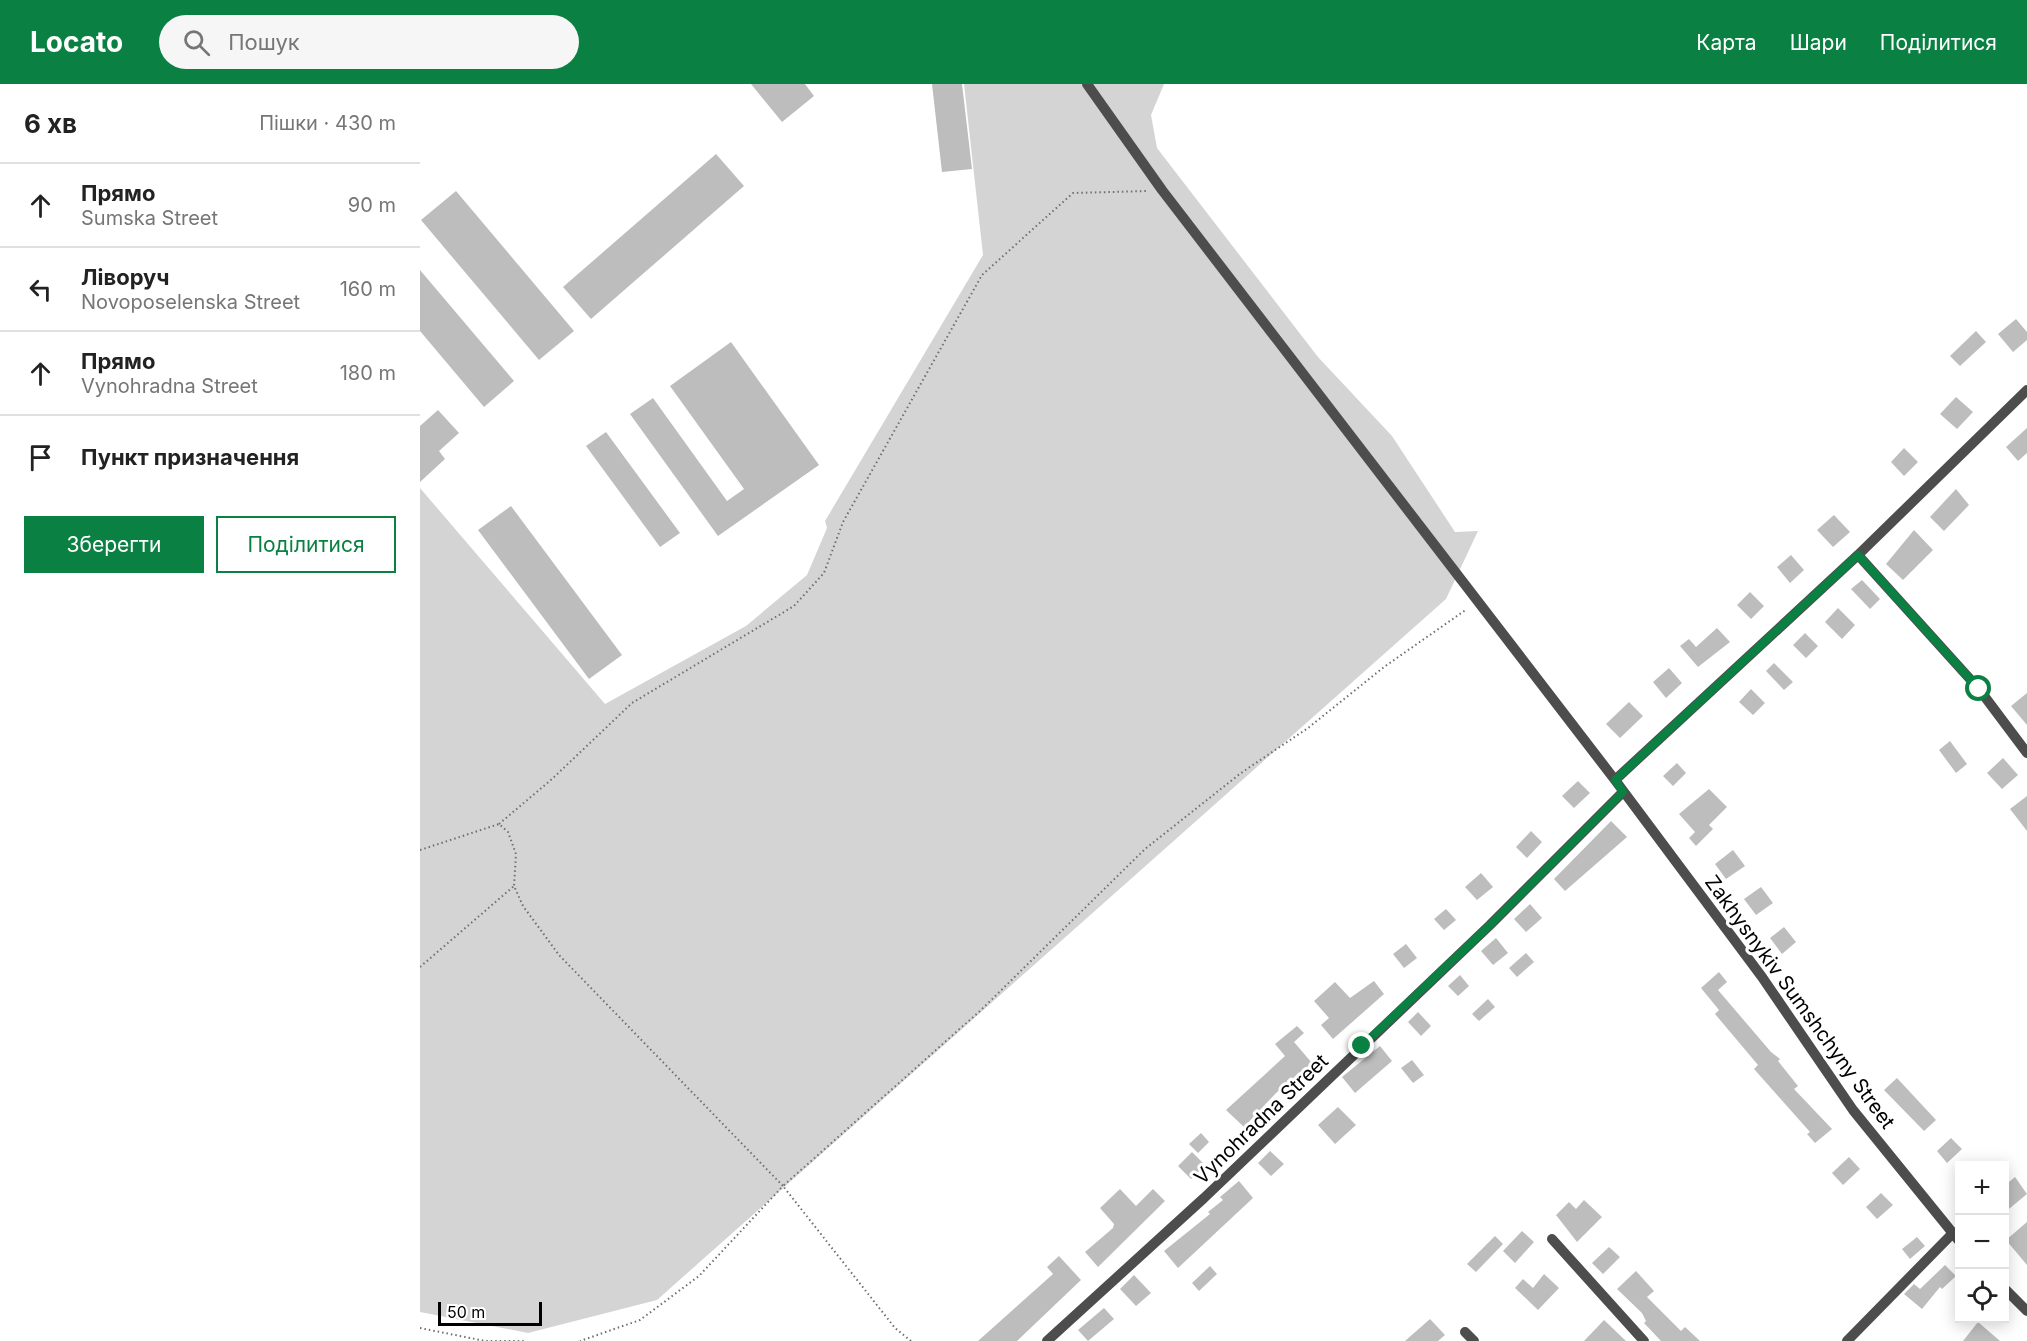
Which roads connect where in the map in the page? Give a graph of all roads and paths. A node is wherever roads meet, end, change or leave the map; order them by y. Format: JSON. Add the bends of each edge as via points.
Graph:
{"nodes":[{"id":1,"x":1087,"y":84,"type":"edge"},
{"id":2,"x":1162,"y":190,"type":"junction"},
{"id":3,"x":2027,"y":390,"type":"edge"},
{"id":4,"x":1858,"y":555,"type":"junction"},
{"id":5,"x":1476,"y":602,"type":"junction"},
{"id":6,"x":2027,"y":753,"type":"edge"},
{"id":7,"x":1615,"y":780,"type":"junction"},
{"id":8,"x":1623,"y":792,"type":"junction"},
{"id":9,"x":499,"y":824,"type":"junction"},
{"id":10,"x":420,"y":850,"type":"edge"},
{"id":11,"x":514,"y":886,"type":"junction"},
{"id":12,"x":420,"y":966,"type":"edge"},
{"id":13,"x":783,"y":1186,"type":"junction"},
{"id":14,"x":1955,"y":1237,"type":"edge"},
{"id":15,"x":1552,"y":1239,"type":"dead end"},
{"id":16,"x":1955,"y":1239,"type":"edge"},
{"id":17,"x":2009,"y":1293,"type":"edge"},
{"id":18,"x":2027,"y":1311,"type":"edge"},
{"id":19,"x":420,"y":1328,"type":"edge"},
{"id":20,"x":1466,"y":1332,"type":"dead end"},
{"id":21,"x":526,"y":1341,"type":"edge"},
{"id":22,"x":580,"y":1341,"type":"edge"},
{"id":23,"x":912,"y":1341,"type":"edge"},
{"id":24,"x":1047,"y":1341,"type":"edge"},
{"id":25,"x":1474,"y":1341,"type":"edge"},
{"id":26,"x":1644,"y":1341,"type":"edge"},
{"id":27,"x":1847,"y":1341,"type":"edge"}],
"edges":[{"from":1,"to":2,"type":"street","name":"Zakhysnykiv Sumshchyny Street"},
{"from":2,"to":5,"type":"street","name":"Zakhysnykiv Sumshchyny Street"},
{"from":2,"to":9,"type":"path","via":[[1073,193],[982,275],[843,522],[824,573],[794,606],[632,703]]},
{"from":3,"to":4,"type":"street"},
{"from":4,"to":6,"type":"street","via":[[1979,689]]},
{"from":4,"to":7,"type":"street"},
{"from":5,"to":7,"type":"street","name":"Zakhysnykiv Sumshchyny Street"},
{"from":5,"to":13,"type":"path","via":[[1384,667],[1308,728],[1241,773],[1145,849],[981,1010]]},
{"from":7,"to":8,"type":"street","name":"Zakhysnykiv Sumshchyny Street"},
{"from":8,"to":14,"type":"street","name":"Zakhysnykiv Sumshchyny Street","via":[[1762,977],[1853,1110]]},
{"from":8,"to":24,"type":"street","name":"Vynohradna Street","via":[[1204,1198]]},
{"from":9,"to":10,"type":"path"},
{"from":9,"to":11,"type":"path","via":[[508,832],[516,854]]},
{"from":11,"to":12,"type":"path"},
{"from":11,"to":13,"type":"path","via":[[523,906],[559,955]]},
{"from":13,"to":22,"type":"path","via":[[699,1276],[640,1320]]},
{"from":13,"to":23,"type":"path","via":[[895,1329]]},
{"from":15,"to":26,"type":"street"},
{"from":16,"to":27,"type":"street"},
{"from":17,"to":18,"type":"street"},
{"from":19,"to":21,"type":"path","via":[[485,1341]]},
{"from":20,"to":25,"type":"street"}]}
